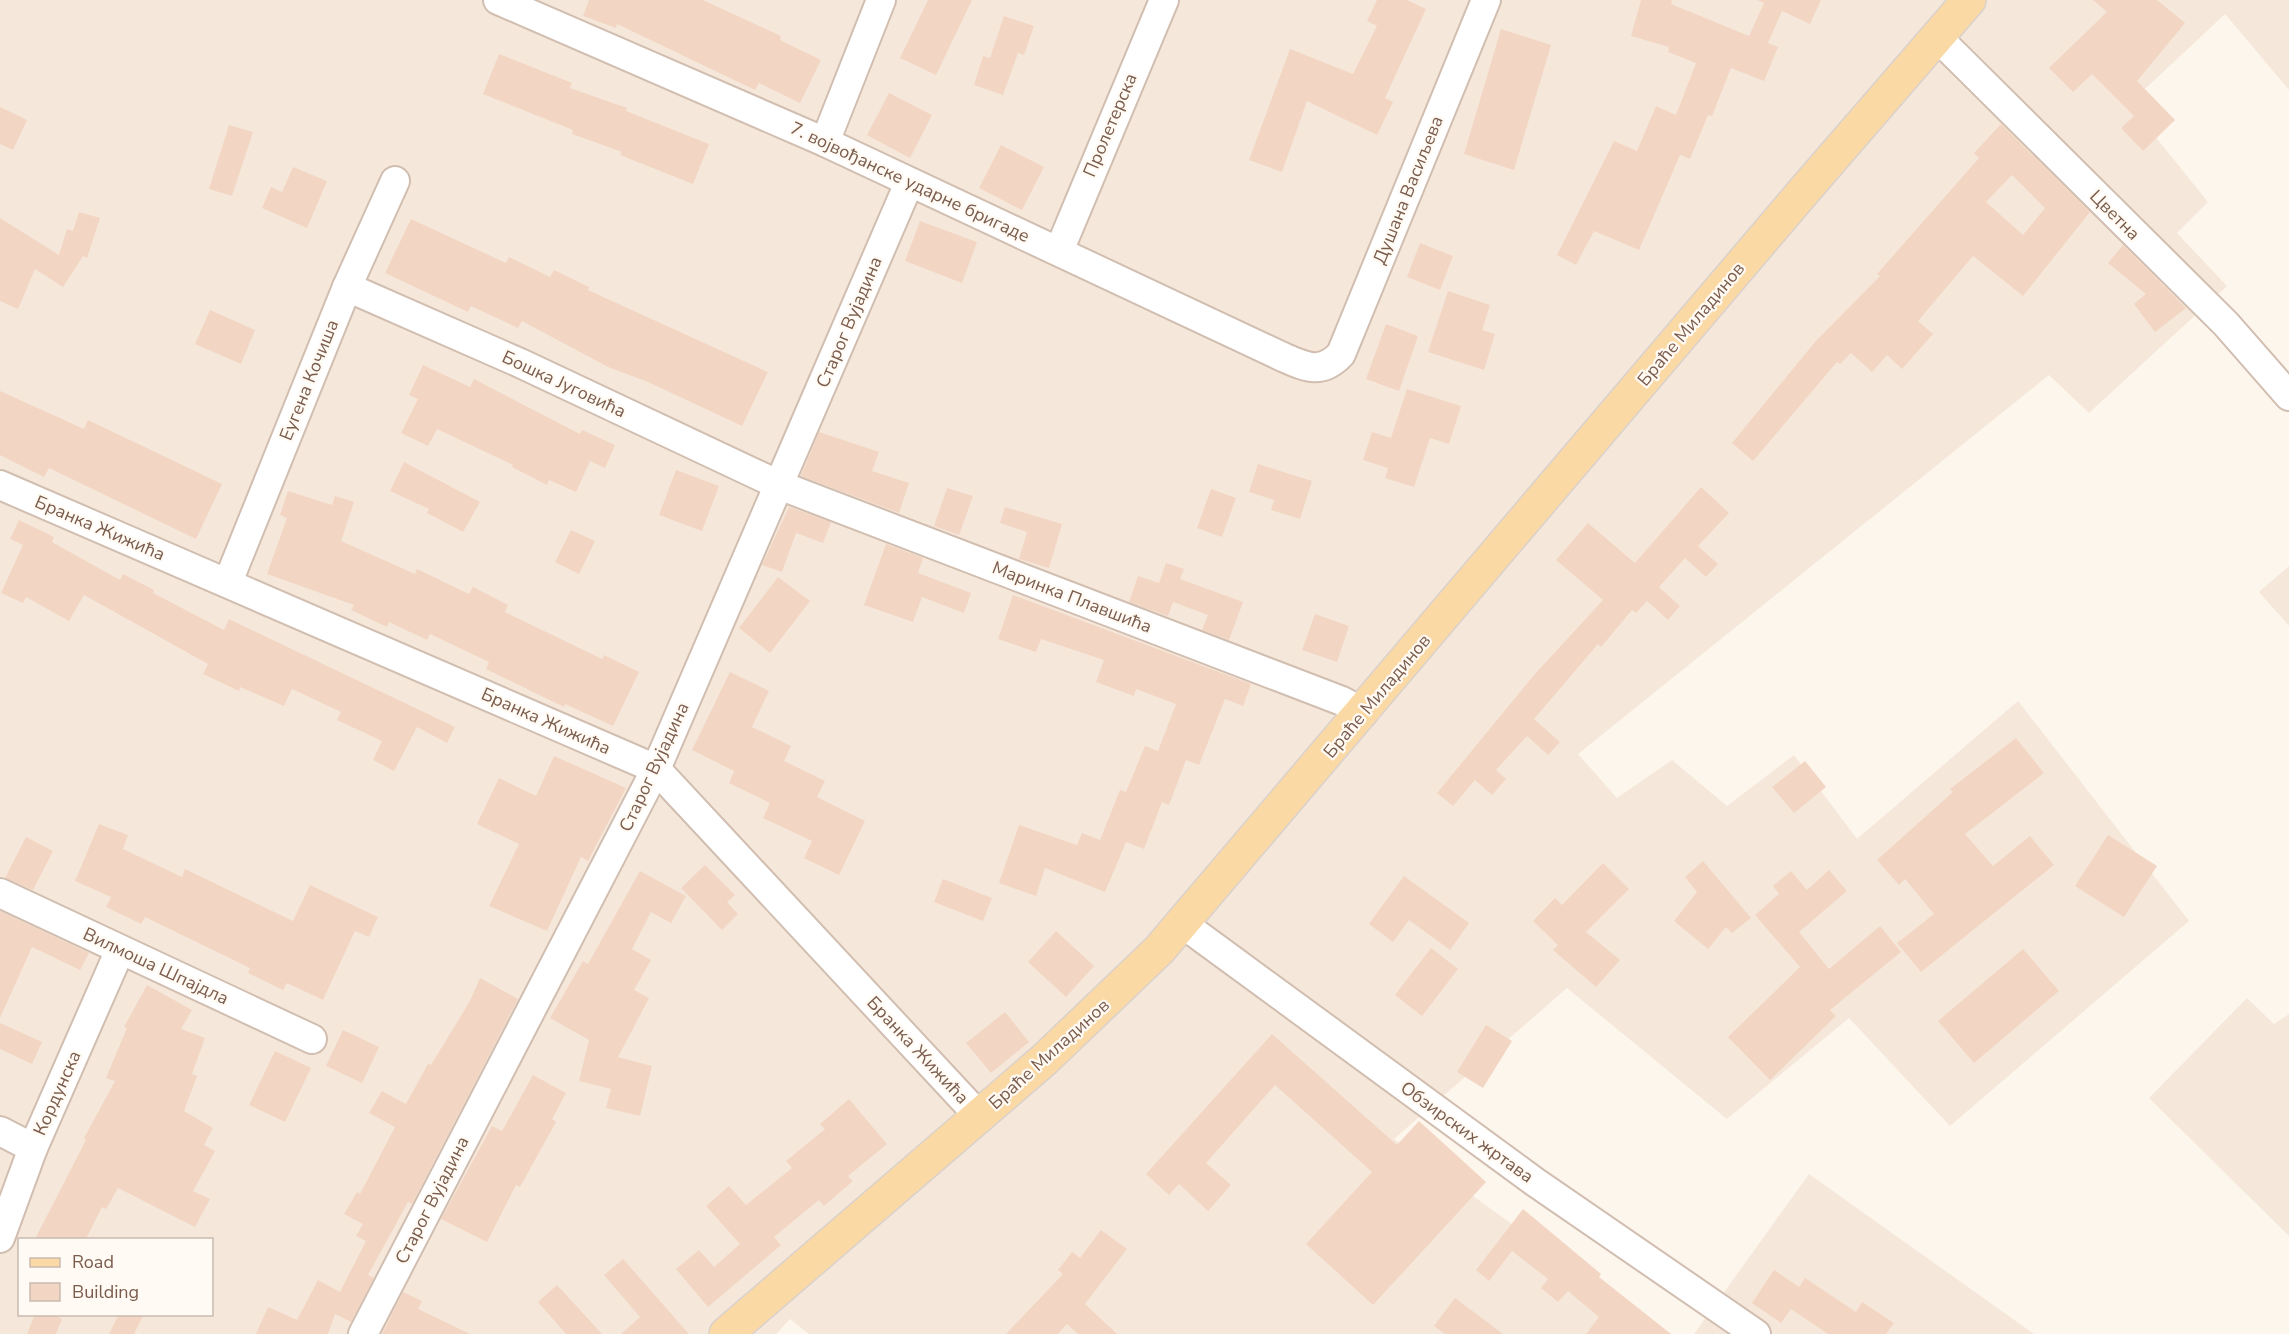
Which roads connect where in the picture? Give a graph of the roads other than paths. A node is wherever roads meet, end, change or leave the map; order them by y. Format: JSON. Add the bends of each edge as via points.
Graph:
{"nodes":[{"id":1,"x":498,"y":0,"type":"edge"},
{"id":2,"x":881,"y":0,"type":"edge"},
{"id":3,"x":1164,"y":0,"type":"edge"},
{"id":4,"x":1486,"y":0,"type":"edge"},
{"id":5,"x":1969,"y":0,"type":"edge"},
{"id":6,"x":1936,"y":36,"type":"junction"},
{"id":7,"x":825,"y":142,"type":"junction"},
{"id":8,"x":395,"y":181,"type":"dead end"},
{"id":9,"x":909,"y":183,"type":"junction"},
{"id":10,"x":1059,"y":251,"type":"junction"},
{"id":11,"x":347,"y":287,"type":"junction"},
{"id":12,"x":1319,"y":368,"type":"joint"},
{"id":13,"x":2289,"y":396,"type":"edge"},
{"id":14,"x":0,"y":485,"type":"edge"},
{"id":15,"x":779,"y":485,"type":"junction"},
{"id":16,"x":228,"y":582,"type":"junction"},
{"id":17,"x":1363,"y":712,"type":"junction"},
{"id":18,"x":656,"y":769,"type":"junction"},
{"id":19,"x":0,"y":893,"type":"edge"},
{"id":20,"x":1183,"y":924,"type":"junction"},
{"id":21,"x":120,"y":950,"type":"junction"},
{"id":22,"x":312,"y":1039,"type":"dead end"},
{"id":23,"x":980,"y":1117,"type":"junction"},
{"id":24,"x":0,"y":1131,"type":"edge"},
{"id":25,"x":33,"y":1148,"type":"junction"},
{"id":26,"x":0,"y":1238,"type":"edge"},
{"id":27,"x":363,"y":1334,"type":"edge"},
{"id":28,"x":726,"y":1334,"type":"edge"},
{"id":29,"x":1756,"y":1334,"type":"edge"}],
"edges":[{"from":1,"to":7,"type":"street","name":"7. војвођанске ударне бригаде"},
{"from":2,"to":7,"type":"street"},
{"from":3,"to":10,"type":"street","name":"Пролетерска"},
{"from":4,"to":12,"type":"street","name":"Душана Васиљева","via":[[1341,354],[1331,365]]},
{"from":5,"to":6,"type":"main road","name":"Браће Миладинов"},
{"from":6,"to":13,"type":"street","name":"Цветна","via":[[2226,324]]},
{"from":6,"to":17,"type":"main road","name":"Браће Миладинов"},
{"from":7,"to":9,"type":"street","name":"7. војвођанске ударне бригаде"},
{"from":8,"to":11,"type":"street","name":"Еугена Кочиша"},
{"from":9,"to":10,"type":"street","name":"7. војвођанске ударне бригаде"},
{"from":9,"to":15,"type":"street","name":"Старог Вујадина"},
{"from":10,"to":12,"type":"street","name":"7. војвођанске ударне бригаде","via":[[1285,358]]},
{"from":11,"to":15,"type":"street","name":"Бошка Југовића"},
{"from":11,"to":16,"type":"street","name":"Еугена Кочиша"},
{"from":14,"to":16,"type":"street","name":"Бранка Жижића"},
{"from":15,"to":17,"type":"street","name":"Маринка Плавшића"},
{"from":15,"to":18,"type":"street","name":"Старог Вујадина"},
{"from":16,"to":18,"type":"street","name":"Бранка Жижића"},
{"from":17,"to":20,"type":"main road","name":"Браће Миладинов"},
{"from":18,"to":23,"type":"street","name":"Бранка Жижића"},
{"from":18,"to":27,"type":"street","name":"Старог Вујадина"},
{"from":19,"to":21,"type":"street","name":"Вилмоша Шпајдла"},
{"from":20,"to":23,"type":"main road","name":"Браће Миладинов","via":[[1097,1012]]},
{"from":20,"to":29,"type":"street","name":"Обзирских жртава","via":[[1535,1182]]},
{"from":21,"to":22,"type":"street","name":"Вилмоша Шпајдла"},
{"from":21,"to":25,"type":"street","name":"Кордунска"},
{"from":23,"to":28,"type":"main road","name":"Браће Миладинов"},
{"from":24,"to":25,"type":"street"},
{"from":25,"to":26,"type":"street","name":"Кордунска"}]}
